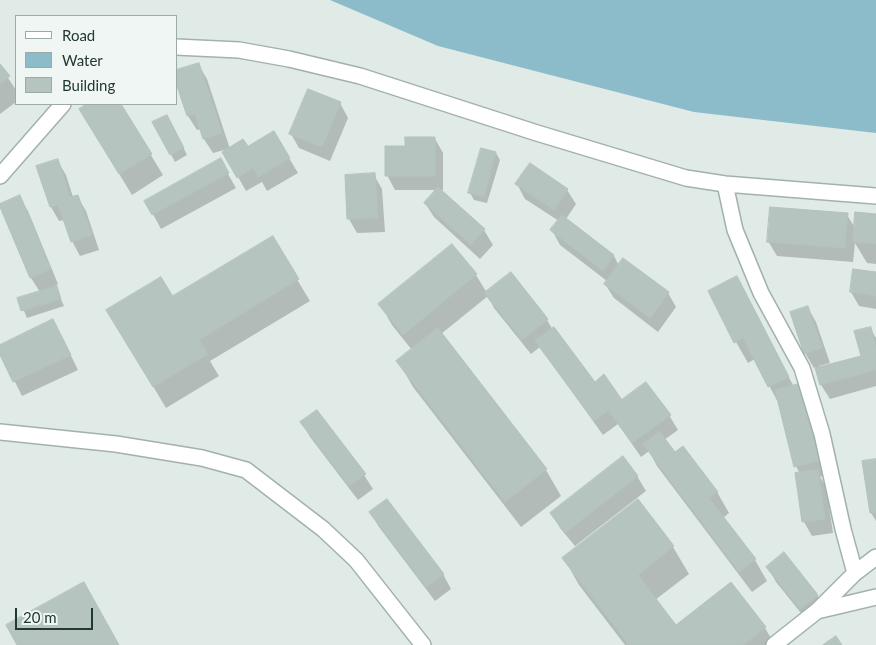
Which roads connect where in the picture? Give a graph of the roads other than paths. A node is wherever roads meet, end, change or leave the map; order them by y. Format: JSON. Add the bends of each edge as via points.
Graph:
{"nodes":[{"id":1,"x":178,"y":47,"type":"edge"},
{"id":2,"x":62,"y":105,"type":"edge"},
{"id":3,"x":0,"y":176,"type":"edge"},
{"id":4,"x":725,"y":184,"type":"junction"},
{"id":5,"x":876,"y":196,"type":"edge"},
{"id":6,"x":0,"y":432,"type":"edge"},
{"id":7,"x":876,"y":557,"type":"edge"},
{"id":8,"x":855,"y":573,"type":"junction"},
{"id":9,"x":876,"y":597,"type":"edge"},
{"id":10,"x":818,"y":611,"type":"junction"},
{"id":11,"x":423,"y":645,"type":"edge"},
{"id":12,"x":774,"y":645,"type":"edge"}],
"edges":[{"from":1,"to":4,"type":"street","via":[[239,50],[360,76],[686,178]]},
{"from":2,"to":3,"type":"street"},
{"from":4,"to":5,"type":"street"},
{"from":4,"to":8,"type":"street","via":[[735,230],[761,293],[802,368],[822,434]]},
{"from":6,"to":11,"type":"street","via":[[141,448],[202,458],[246,470],[323,529],[356,560]]},
{"from":7,"to":8,"type":"street"},
{"from":8,"to":10,"type":"street"},
{"from":9,"to":10,"type":"street"},
{"from":10,"to":12,"type":"street"}]}
